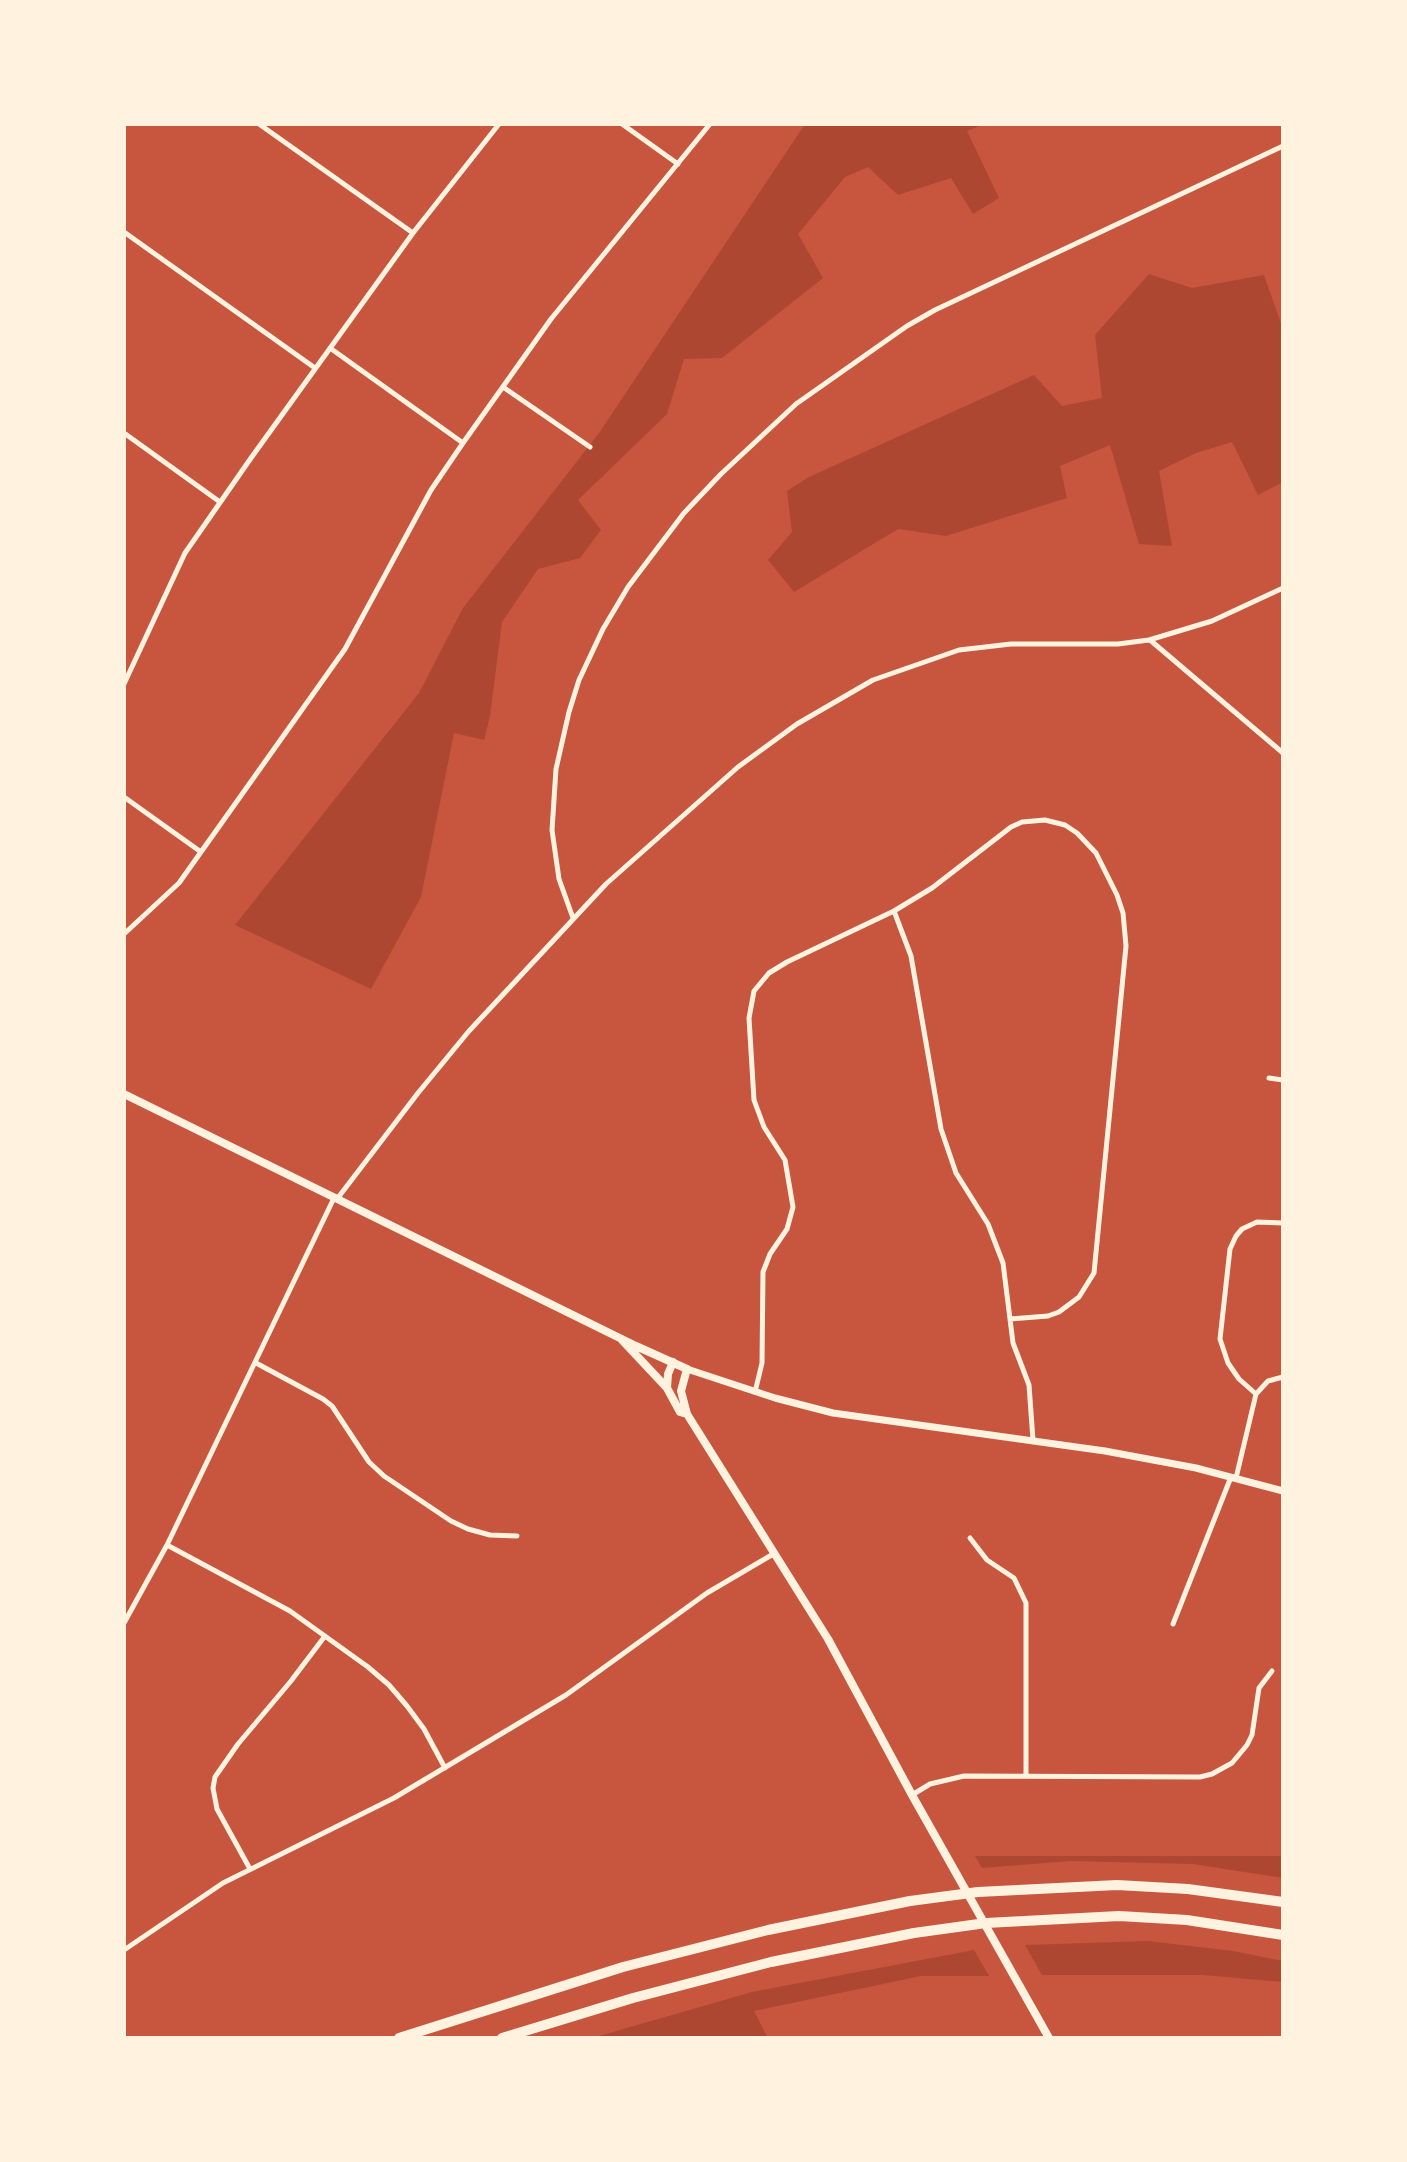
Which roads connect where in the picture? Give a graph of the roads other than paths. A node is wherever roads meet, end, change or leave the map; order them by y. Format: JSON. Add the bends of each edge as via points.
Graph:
{"nodes":[{"id":1,"x":259,"y":124,"type":"edge"},
{"id":2,"x":499,"y":124,"type":"edge"},
{"id":3,"x":622,"y":124,"type":"edge"},
{"id":4,"x":710,"y":124,"type":"edge"},
{"id":5,"x":1283,"y":146,"type":"edge"},
{"id":6,"x":678,"y":164,"type":"junction"},
{"id":7,"x":124,"y":232,"type":"edge"},
{"id":8,"x":413,"y":233,"type":"junction"},
{"id":9,"x":330,"y":348,"type":"junction"},
{"id":10,"x":315,"y":368,"type":"junction"},
{"id":11,"x":503,"y":387,"type":"junction"},
{"id":12,"x":124,"y":433,"type":"edge"},
{"id":13,"x":463,"y":443,"type":"junction"},
{"id":14,"x":590,"y":447,"type":"dead end"},
{"id":15,"x":220,"y":502,"type":"junction"},
{"id":16,"x":1283,"y":588,"type":"edge"},
{"id":17,"x":1149,"y":640,"type":"junction"},
{"id":18,"x":124,"y":684,"type":"edge"},
{"id":19,"x":1283,"y":753,"type":"edge"},
{"id":20,"x":124,"y":797,"type":"edge"},
{"id":21,"x":201,"y":852,"type":"junction"},
{"id":22,"x":894,"y":911,"type":"junction"},
{"id":23,"x":573,"y":918,"type":"junction"},
{"id":24,"x":124,"y":934,"type":"edge"},
{"id":25,"x":1269,"y":1078,"type":"dead end"},
{"id":26,"x":1283,"y":1080,"type":"edge"},
{"id":27,"x":124,"y":1094,"type":"edge"},
{"id":28,"x":336,"y":1199,"type":"junction"},
{"id":29,"x":1283,"y":1223,"type":"edge"},
{"id":30,"x":1010,"y":1319,"type":"junction"},
{"id":31,"x":622,"y":1339,"type":"junction"},
{"id":32,"x":673,"y":1362,"type":"junction"},
{"id":33,"x":256,"y":1363,"type":"junction"},
{"id":34,"x":687,"y":1369,"type":"junction"},
{"id":35,"x":1283,"y":1377,"type":"edge"},
{"id":36,"x":667,"y":1388,"type":"junction"},
{"id":37,"x":755,"y":1392,"type":"junction"},
{"id":38,"x":1256,"y":1394,"type":"junction"},
{"id":39,"x":687,"y":1414,"type":"junction"},
{"id":40,"x":1033,"y":1441,"type":"junction"},
{"id":41,"x":1234,"y":1477,"type":"junction"},
{"id":42,"x":1283,"y":1491,"type":"edge"},
{"id":43,"x":517,"y":1536,"type":"dead end"},
{"id":44,"x":970,"y":1538,"type":"dead end"},
{"id":45,"x":167,"y":1545,"type":"junction"},
{"id":46,"x":776,"y":1552,"type":"junction"},
{"id":47,"x":124,"y":1623,"type":"edge"},
{"id":48,"x":1173,"y":1624,"type":"dead end"},
{"id":49,"x":325,"y":1636,"type":"junction"},
{"id":50,"x":1272,"y":1671,"type":"dead end"},
{"id":51,"x":445,"y":1768,"type":"junction"},
{"id":52,"x":1026,"y":1776,"type":"junction"},
{"id":53,"x":912,"y":1795,"type":"junction"},
{"id":54,"x":250,"y":1869,"type":"junction"},
{"id":55,"x":1283,"y":1902,"type":"edge"},
{"id":56,"x":1283,"y":1935,"type":"edge"},
{"id":57,"x":124,"y":1950,"type":"edge"},
{"id":58,"x":399,"y":2038,"type":"edge"},
{"id":59,"x":502,"y":2038,"type":"edge"},
{"id":60,"x":1049,"y":2038,"type":"edge"}],
"edges":[{"from":1,"to":8,"type":"street"},
{"from":2,"to":8,"type":"street"},
{"from":3,"to":6,"type":"street"},
{"from":4,"to":6,"type":"street"},
{"from":5,"to":23,"type":"street","via":[[907,326],[796,404],[693,503],[628,587],[590,654],[569,712],[556,769],[552,830],[559,879]]},
{"from":6,"to":11,"type":"street","via":[[551,319]]},
{"from":7,"to":10,"type":"street"},
{"from":8,"to":9,"type":"street"},
{"from":9,"to":10,"type":"street"},
{"from":9,"to":13,"type":"street"},
{"from":10,"to":15,"type":"street"},
{"from":11,"to":13,"type":"street"},
{"from":11,"to":14,"type":"street"},
{"from":12,"to":15,"type":"street"},
{"from":13,"to":21,"type":"street","via":[[431,490],[345,649]]},
{"from":15,"to":18,"type":"street","via":[[178,566]]},
{"from":16,"to":17,"type":"street","via":[[1212,621]]},
{"from":17,"to":19,"type":"street"},
{"from":17,"to":23,"type":"street","via":[[968,649],[856,688],[738,767]]},
{"from":20,"to":21,"type":"street"},
{"from":21,"to":24,"type":"street","via":[[171,892]]},
{"from":22,"to":30,"type":"street","via":[[911,956],[941,1129],[956,1173],[996,1243]]},
{"from":22,"to":30,"type":"street","via":[[1011,827],[1045,820],[1065,825],[1088,842],[1123,913],[1126,946],[1094,1273],[1079,1297],[1059,1312]]},
{"from":22,"to":37,"type":"street","via":[[778,968],[760,981],[751,1002],[754,1100],[785,1160],[793,1207],[763,1272],[762,1363]]},
{"from":23,"to":28,"type":"street","via":[[469,1031]]},
{"from":25,"to":26,"type":"street"},
{"from":27,"to":28,"type":"main road"},
{"from":28,"to":31,"type":"main road"},
{"from":28,"to":33,"type":"street"},
{"from":29,"to":38,"type":"street","via":[[1248,1225],[1230,1249],[1221,1348],[1239,1379]]},
{"from":30,"to":40,"type":"street","via":[[1029,1385]]},
{"from":31,"to":32,"type":"main road"},
{"from":31,"to":36,"type":"main road"},
{"from":32,"to":34,"type":"main road"},
{"from":32,"to":36,"type":"main road"},
{"from":33,"to":43,"type":"street","via":[[332,1406],[369,1462],[395,1484],[468,1529]]},
{"from":33,"to":45,"type":"street"},
{"from":34,"to":37,"type":"street"},
{"from":34,"to":39,"type":"main road","via":[[681,1391]]},
{"from":35,"to":38,"type":"street","via":[[1268,1381]]},
{"from":36,"to":39,"type":"main road","via":[[680,1412]]},
{"from":37,"to":40,"type":"street","via":[[833,1413]]},
{"from":38,"to":41,"type":"street"},
{"from":39,"to":46,"type":"main road"},
{"from":40,"to":41,"type":"street"},
{"from":41,"to":42,"type":"street"},
{"from":41,"to":48,"type":"street"},
{"from":44,"to":52,"type":"street","via":[[987,1560],[1014,1578],[1026,1603]]},
{"from":45,"to":47,"type":"street"},
{"from":45,"to":49,"type":"street","via":[[260,1593]]},
{"from":46,"to":51,"type":"street","via":[[684,1608],[566,1695]]},
{"from":46,"to":53,"type":"main road"},
{"from":49,"to":51,"type":"street","via":[[389,1685],[424,1729]]},
{"from":49,"to":54,"type":"street","via":[[215,1777],[217,1809]]},
{"from":50,"to":52,"type":"street","via":[[1259,1688],[1252,1735],[1241,1755],[1223,1770],[1200,1777]]},
{"from":51,"to":54,"type":"street"},
{"from":52,"to":53,"type":"street","via":[[964,1776],[930,1784]]},
{"from":53,"to":60,"type":"main road"},
{"from":54,"to":57,"type":"street"},
{"from":55,"to":58,"type":"highway","via":[[1117,1885],[1046,1886],[910,1901],[638,1963]]},
{"from":56,"to":59,"type":"highway","via":[[1119,1916],[986,1923],[771,1962]]}]}
